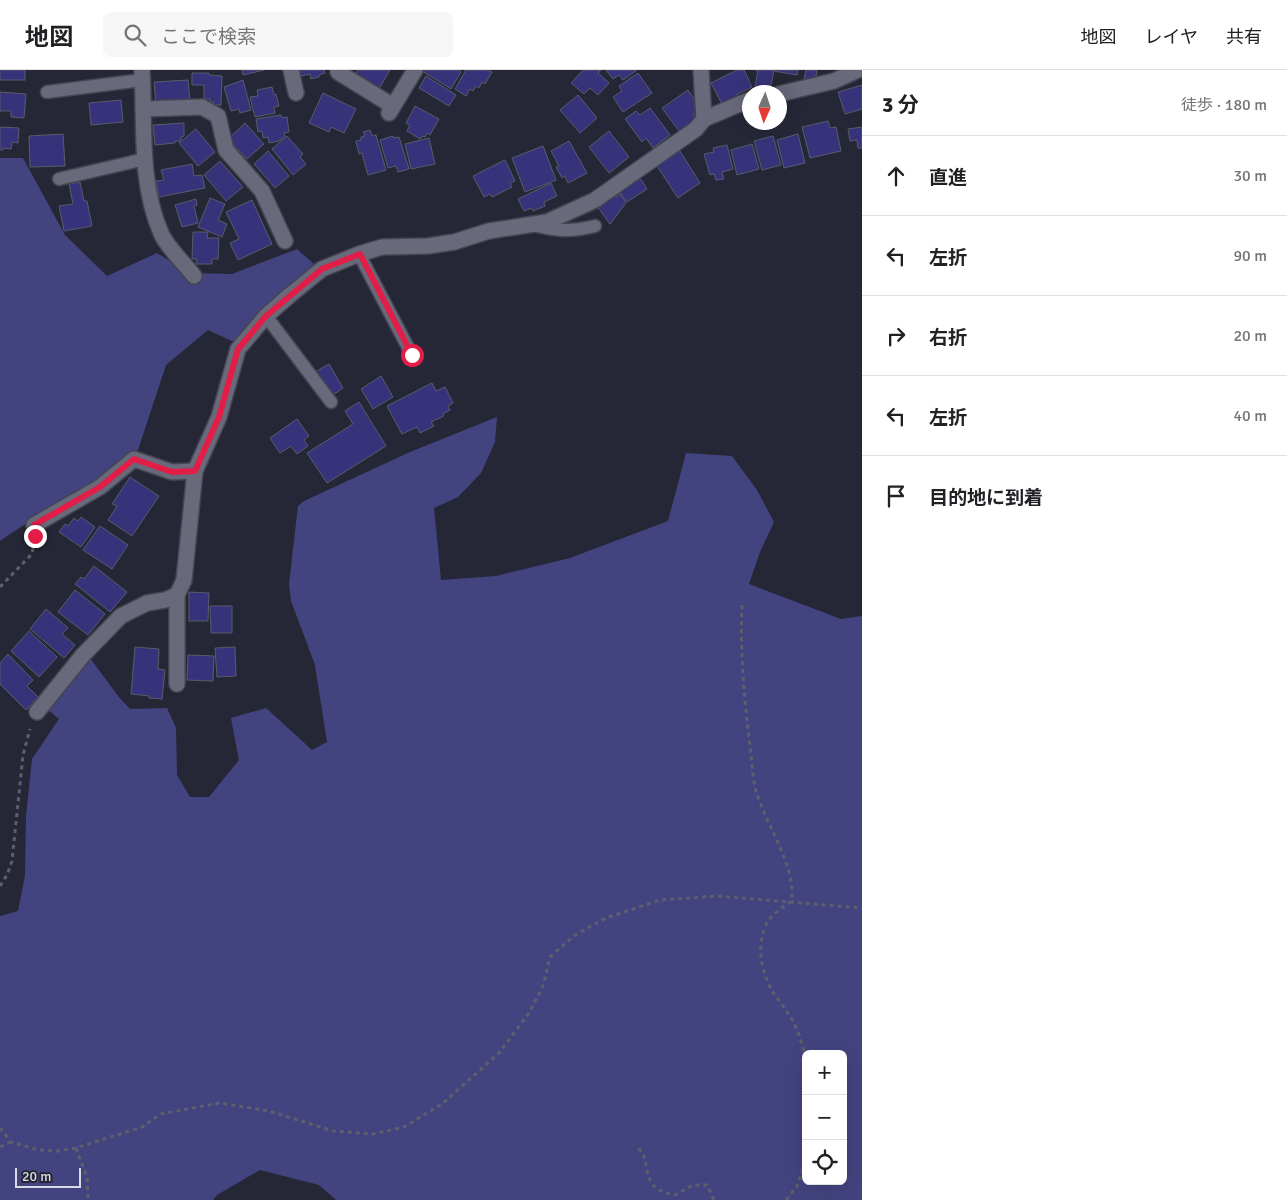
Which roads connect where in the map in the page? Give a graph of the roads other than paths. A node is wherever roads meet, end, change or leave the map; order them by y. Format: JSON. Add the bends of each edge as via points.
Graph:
{"nodes":[{"id":1,"x":291,"y":70,"type":"edge"},
{"id":2,"x":415,"y":70,"type":"edge"},
{"id":3,"x":701,"y":70,"type":"edge"},
{"id":4,"x":858,"y":70,"type":"edge"},
{"id":5,"x":338,"y":72,"type":"dead end"},
{"id":6,"x":142,"y":75,"type":"edge"},
{"id":7,"x":47,"y":92,"type":"dead end"},
{"id":8,"x":787,"y":92,"type":"edge"},
{"id":9,"x":296,"y":93,"type":"dead end"},
{"id":10,"x":742,"y":103,"type":"edge"},
{"id":11,"x":143,"y":109,"type":"junction"},
{"id":12,"x":704,"y":119,"type":"junction"},
{"id":13,"x":145,"y":159,"type":"junction"},
{"id":14,"x":59,"y":178,"type":"dead end"},
{"id":15,"x":530,"y":225,"type":"junction"},
{"id":16,"x":595,"y":226,"type":"dead end"},
{"id":17,"x":284,"y":241,"type":"dead end"},
{"id":18,"x":360,"y":254,"type":"junction"},
{"id":19,"x":194,"y":276,"type":"dead end"},
{"id":20,"x":266,"y":316,"type":"junction"},
{"id":21,"x":412,"y":355,"type":"dead end"},
{"id":22,"x":331,"y":402,"type":"dead end"},
{"id":23,"x":195,"y":471,"type":"junction"},
{"id":24,"x":34,"y":525,"type":"road end"},
{"id":25,"x":178,"y":595,"type":"junction"},
{"id":26,"x":177,"y":684,"type":"dead end"},
{"id":27,"x":38,"y":712,"type":"road end"}],
"edges":[{"from":1,"to":9,"type":"street"},
{"from":2,"to":5,"type":"street","via":[[391,109]]},
{"from":3,"to":12,"type":"street"},
{"from":4,"to":8,"type":"street","via":[[834,81]]},
{"from":6,"to":7,"type":"lane"},
{"from":6,"to":11,"type":"street"},
{"from":10,"to":12,"type":"street"},
{"from":11,"to":13,"type":"street"},
{"from":11,"to":17,"type":"street","via":[[202,107],[218,116],[226,150],[262,191]]},
{"from":12,"to":15,"type":"street","via":[[675,145],[595,200],[547,222]]},
{"from":13,"to":14,"type":"lane"},
{"from":13,"to":19,"type":"street","via":[[150,201],[162,235]]},
{"from":15,"to":16,"type":"lane","via":[[575,231]]},
{"from":15,"to":18,"type":"street","via":[[489,231],[454,242],[382,247]]},
{"from":18,"to":20,"type":"street","via":[[322,269]]},
{"from":18,"to":21,"type":"lane"},
{"from":20,"to":22,"type":"lane"},
{"from":20,"to":23,"type":"street","via":[[238,349],[219,417]]},
{"from":23,"to":24,"type":"street","via":[[172,472],[134,459],[100,487]]},
{"from":23,"to":25,"type":"street","via":[[184,580]]},
{"from":25,"to":26,"type":"street"},
{"from":25,"to":27,"type":"street","via":[[147,603],[121,616],[83,655]]}]}
